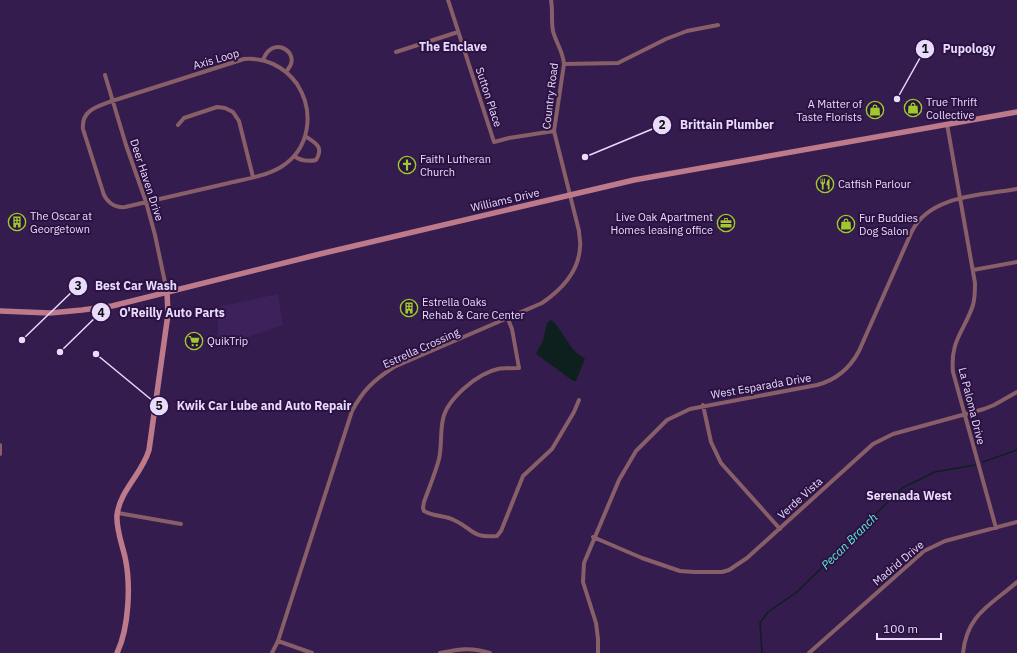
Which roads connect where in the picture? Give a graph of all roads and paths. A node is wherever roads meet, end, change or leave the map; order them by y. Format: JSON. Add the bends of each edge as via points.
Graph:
{"nodes":[{"id":1,"x":448,"y":0,"type":"edge"},
{"id":2,"x":551,"y":0,"type":"edge"},
{"id":3,"x":718,"y":25,"type":"dead end"},
{"id":4,"x":458,"y":32,"type":"junction"},
{"id":5,"x":396,"y":52,"type":"dead end"},
{"id":6,"x":263,"y":60,"type":"junction"},
{"id":7,"x":564,"y":64,"type":"junction"},
{"id":8,"x":286,"y":72,"type":"junction"},
{"id":9,"x":105,"y":75,"type":"dead end"},
{"id":10,"x":112,"y":101,"type":"junction"},
{"id":11,"x":1017,"y":112,"type":"edge"},
{"id":12,"x":947,"y":124,"type":"junction"},
{"id":13,"x":178,"y":125,"type":"dead end"},
{"id":14,"x":554,"y":131,"type":"junction"},
{"id":15,"x":305,"y":136,"type":"junction"},
{"id":16,"x":294,"y":156,"type":"junction"},
{"id":17,"x":253,"y":177,"type":"junction"},
{"id":18,"x":1017,"y":189,"type":"edge"},
{"id":19,"x":569,"y":195,"type":"junction"},
{"id":20,"x":960,"y":198,"type":"junction"},
{"id":21,"x":146,"y":202,"type":"junction"},
{"id":22,"x":1017,"y":262,"type":"edge"},
{"id":23,"x":973,"y":270,"type":"junction"},
{"id":24,"x":166,"y":292,"type":"junction"},
{"id":25,"x":0,"y":311,"type":"edge"},
{"id":26,"x":508,"y":319,"type":"junction"},
{"id":27,"x":1017,"y":392,"type":"edge"},
{"id":28,"x":579,"y":400,"type":"dead end"},
{"id":29,"x":703,"y":405,"type":"junction"},
{"id":30,"x":966,"y":415,"type":"junction"},
{"id":31,"x":0,"y":446,"type":"edge"},
{"id":32,"x":0,"y":454,"type":"edge"},
{"id":33,"x":118,"y":512,"type":"junction"},
{"id":34,"x":1017,"y":522,"type":"edge"},
{"id":35,"x":181,"y":524,"type":"dead end"},
{"id":36,"x":996,"y":528,"type":"junction"},
{"id":37,"x":780,"y":529,"type":"junction"},
{"id":38,"x":593,"y":537,"type":"junction"},
{"id":39,"x":1017,"y":582,"type":"edge"},
{"id":40,"x":278,"y":641,"type":"junction"},
{"id":41,"x":117,"y":653,"type":"edge"},
{"id":42,"x":272,"y":653,"type":"edge"},
{"id":43,"x":312,"y":653,"type":"edge"},
{"id":44,"x":440,"y":653,"type":"edge"},
{"id":45,"x":490,"y":653,"type":"edge"},
{"id":46,"x":598,"y":653,"type":"edge"},
{"id":47,"x":810,"y":653,"type":"edge"},
{"id":48,"x":963,"y":653,"type":"edge"}],
"edges":[{"from":1,"to":4,"type":"street","name":"Sutton Place"},
{"from":2,"to":7,"type":"street","name":"Country Road","via":[[554,34]]},
{"from":3,"to":7,"type":"street","via":[[666,39],[618,64]]},
{"from":4,"to":5,"type":"street"},
{"from":4,"to":14,"type":"street","name":"Sutton Place","via":[[494,142]]},
{"from":6,"to":8,"type":"street","name":"Axis Loop"},
{"from":6,"to":8,"type":"street","via":[[272,48],[284,48],[292,61]]},
{"from":6,"to":10,"type":"street","name":"Axis Loop","via":[[233,62]]},
{"from":7,"to":14,"type":"street","name":"Country Road"},
{"from":8,"to":15,"type":"street","name":"Axis Loop","via":[[298,86],[305,104],[308,120]]},
{"from":9,"to":10,"type":"street","name":"Deer Haven Drive"},
{"from":10,"to":21,"type":"street","name":"Deer Haven Drive"},
{"from":10,"to":21,"type":"street","name":"Axis Loop","via":[[91,109],[85,117],[83,126],[104,195],[112,205],[119,207]]},
{"from":11,"to":12,"type":"main road","name":"Williams Drive"},
{"from":12,"to":19,"type":"main road","name":"Williams Drive","via":[[688,169]]},
{"from":12,"to":20,"type":"street","name":"La Paloma Drive"},
{"from":13,"to":17,"type":"street","via":[[184,118],[213,108],[221,107],[235,114]]},
{"from":14,"to":19,"type":"street","name":"Country Road"},
{"from":15,"to":16,"type":"street","name":"Axis Loop"},
{"from":15,"to":16,"type":"street","via":[[316,142],[320,154],[316,160],[308,162]]},
{"from":16,"to":17,"type":"street","name":"Axis Loop","via":[[276,170]]},
{"from":17,"to":21,"type":"street","name":"Axis Loop"},
{"from":18,"to":20,"type":"street","name":"West Esparada Drive"},
{"from":19,"to":24,"type":"main road","name":"Williams Drive"},
{"from":19,"to":26,"type":"street","name":"Estrella Crossing","via":[[579,231],[578,261],[565,284],[553,296]]},
{"from":20,"to":23,"type":"street","name":"La Paloma Drive"},
{"from":20,"to":29,"type":"street","name":"West Esparada Drive","via":[[935,207],[915,224],[859,351],[851,364],[840,374],[817,385]]},
{"from":21,"to":24,"type":"street","name":"Deer Haven Drive","via":[[158,244]]},
{"from":22,"to":23,"type":"street"},
{"from":23,"to":30,"type":"street","name":"La Paloma Drive","via":[[975,298],[956,342],[953,357],[953,372]]},
{"from":24,"to":25,"type":"main road","name":"Williams Drive","via":[[112,306],[82,310],[50,313]]},
{"from":24,"to":33,"type":"main road","via":[[168,314],[149,450],[143,466],[123,495]]},
{"from":26,"to":28,"type":"street","via":[[519,368],[488,372],[473,381],[453,400],[445,412],[439,458],[424,502],[424,511],[455,520],[472,533],[497,536],[523,476],[552,448]]},
{"from":26,"to":40,"type":"street","name":"Estrella Crossing","via":[[394,367],[378,378],[358,399],[347,424]]},
{"from":27,"to":30,"type":"street","name":"Verde Vista","via":[[994,405]]},
{"from":29,"to":37,"type":"street","via":[[711,442],[721,463]]},
{"from":29,"to":38,"type":"street","name":"West Esparada Drive","via":[[667,420],[636,451],[619,480]]},
{"from":30,"to":36,"type":"street","name":"La Paloma Drive"},
{"from":30,"to":37,"type":"street","name":"Verde Vista","via":[[893,434],[873,444]]},
{"from":31,"to":32,"type":"street"},
{"from":33,"to":35,"type":"street"},
{"from":33,"to":41,"type":"main road","via":[[118,528],[128,571],[128,588],[126,626]]},
{"from":34,"to":36,"type":"street","name":"Madrid Drive"},
{"from":36,"to":47,"type":"street","name":"Madrid Drive","via":[[945,541],[924,551]]},
{"from":37,"to":38,"type":"street","name":"Verde Vista","via":[[729,570],[713,572],[672,569]]},
{"from":38,"to":46,"type":"street","name":"West Esparada Drive","via":[[582,576],[596,623]]},
{"from":39,"to":48,"type":"street","via":[[976,617],[966,636]]},
{"from":40,"to":42,"type":"street","name":"Estrella Crossing"},
{"from":40,"to":43,"type":"street"},
{"from":44,"to":45,"type":"street","via":[[468,648]]}]}
